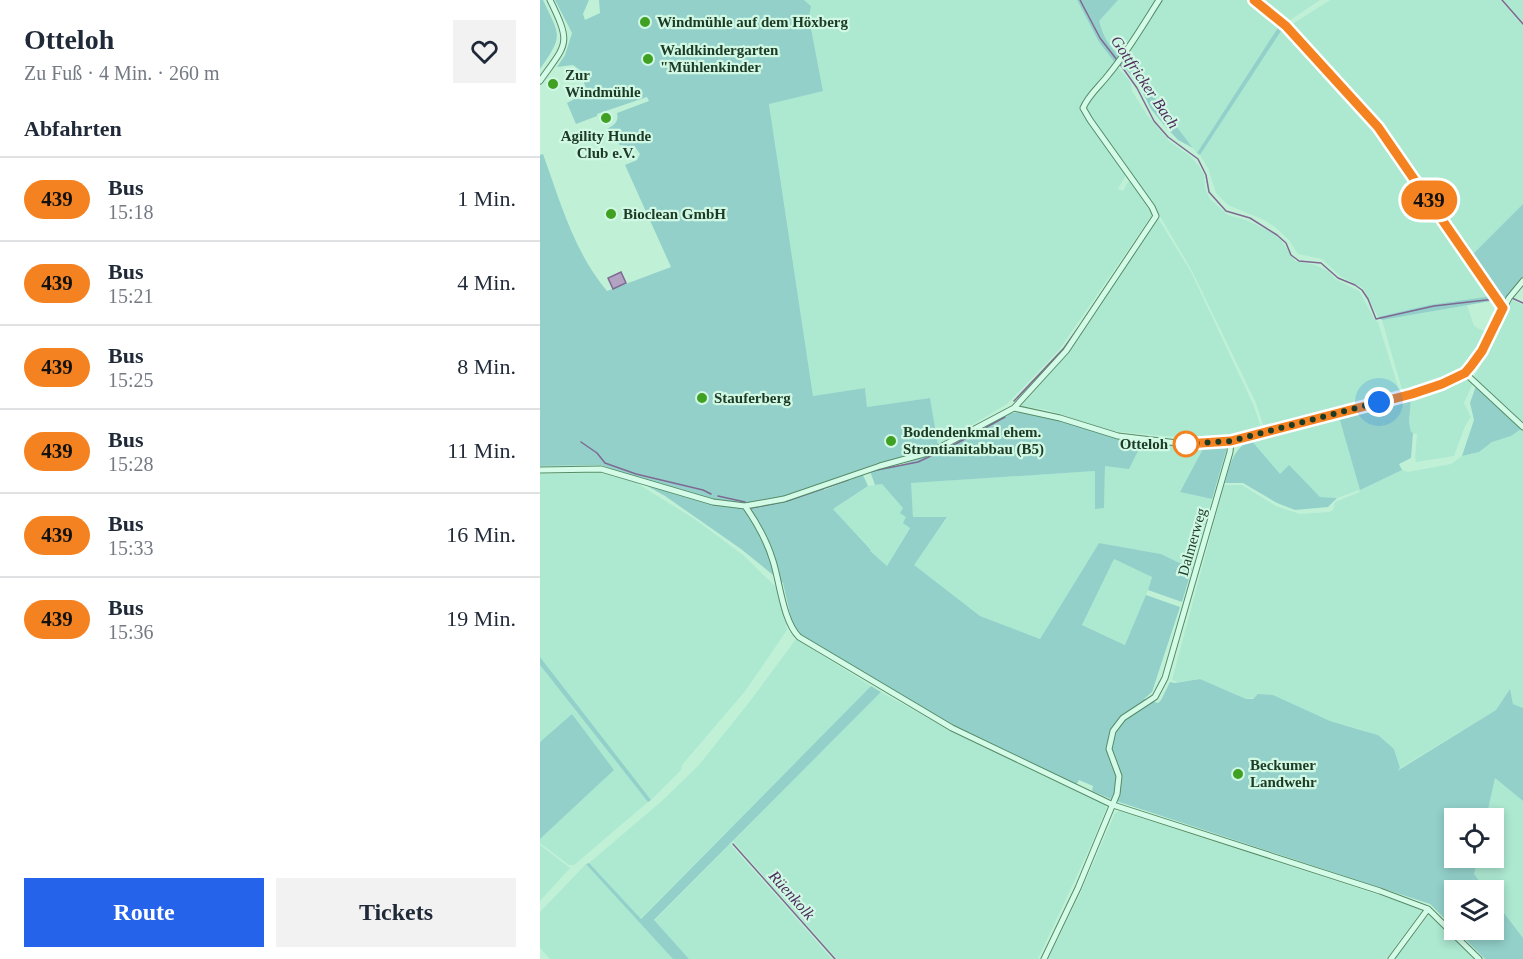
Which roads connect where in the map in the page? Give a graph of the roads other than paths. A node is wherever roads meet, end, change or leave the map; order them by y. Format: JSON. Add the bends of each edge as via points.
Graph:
{"nodes":[{"id":1,"x":550,"y":0,"type":"edge"},
{"id":2,"x":1159,"y":0,"type":"edge"},
{"id":3,"x":1254,"y":0,"type":"edge"},
{"id":4,"x":540,"y":81,"type":"edge"},
{"id":5,"x":1523,"y":281,"type":"edge"},
{"id":6,"x":1503,"y":308,"type":"junction"},
{"id":7,"x":1465,"y":373,"type":"junction"},
{"id":8,"x":1014,"y":408,"type":"junction"},
{"id":9,"x":1523,"y":427,"type":"edge"},
{"id":10,"x":1231,"y":441,"type":"junction"},
{"id":11,"x":540,"y":470,"type":"edge"},
{"id":12,"x":745,"y":506,"type":"junction"},
{"id":13,"x":1113,"y":805,"type":"junction"},
{"id":14,"x":1428,"y":909,"type":"junction"},
{"id":15,"x":1044,"y":959,"type":"edge"},
{"id":16,"x":1391,"y":959,"type":"edge"},
{"id":17,"x":1479,"y":959,"type":"edge"}],
"edges":[{"from":1,"to":4,"type":"street","via":[[565,39],[561,52]]},
{"from":2,"to":8,"type":"street","via":[[1083,108],[1156,216],[1066,351]]},
{"from":3,"to":6,"type":"street","via":[[1286,26],[1378,127]]},
{"from":5,"to":6,"type":"street"},
{"from":6,"to":7,"type":"street","via":[[1482,351]]},
{"from":7,"to":9,"type":"street"},
{"from":7,"to":10,"type":"street","via":[[1412,394]]},
{"from":8,"to":10,"type":"street","via":[[1118,436],[1186,444]]},
{"from":8,"to":12,"type":"street","via":[[931,452],[784,499]]},
{"from":10,"to":13,"type":"street","name":"Dalmerweg","via":[[1165,678],[1155,697],[1123,718],[1110,739],[1110,754],[1120,783]]},
{"from":11,"to":12,"type":"street","via":[[601,469],[713,502]]},
{"from":12,"to":13,"type":"street","via":[[762,534],[792,628],[799,638],[952,728]]},
{"from":13,"to":14,"type":"street"},
{"from":13,"to":15,"type":"street","name":"Dalmerweg"},
{"from":14,"to":16,"type":"street"},
{"from":14,"to":17,"type":"street"}]}
